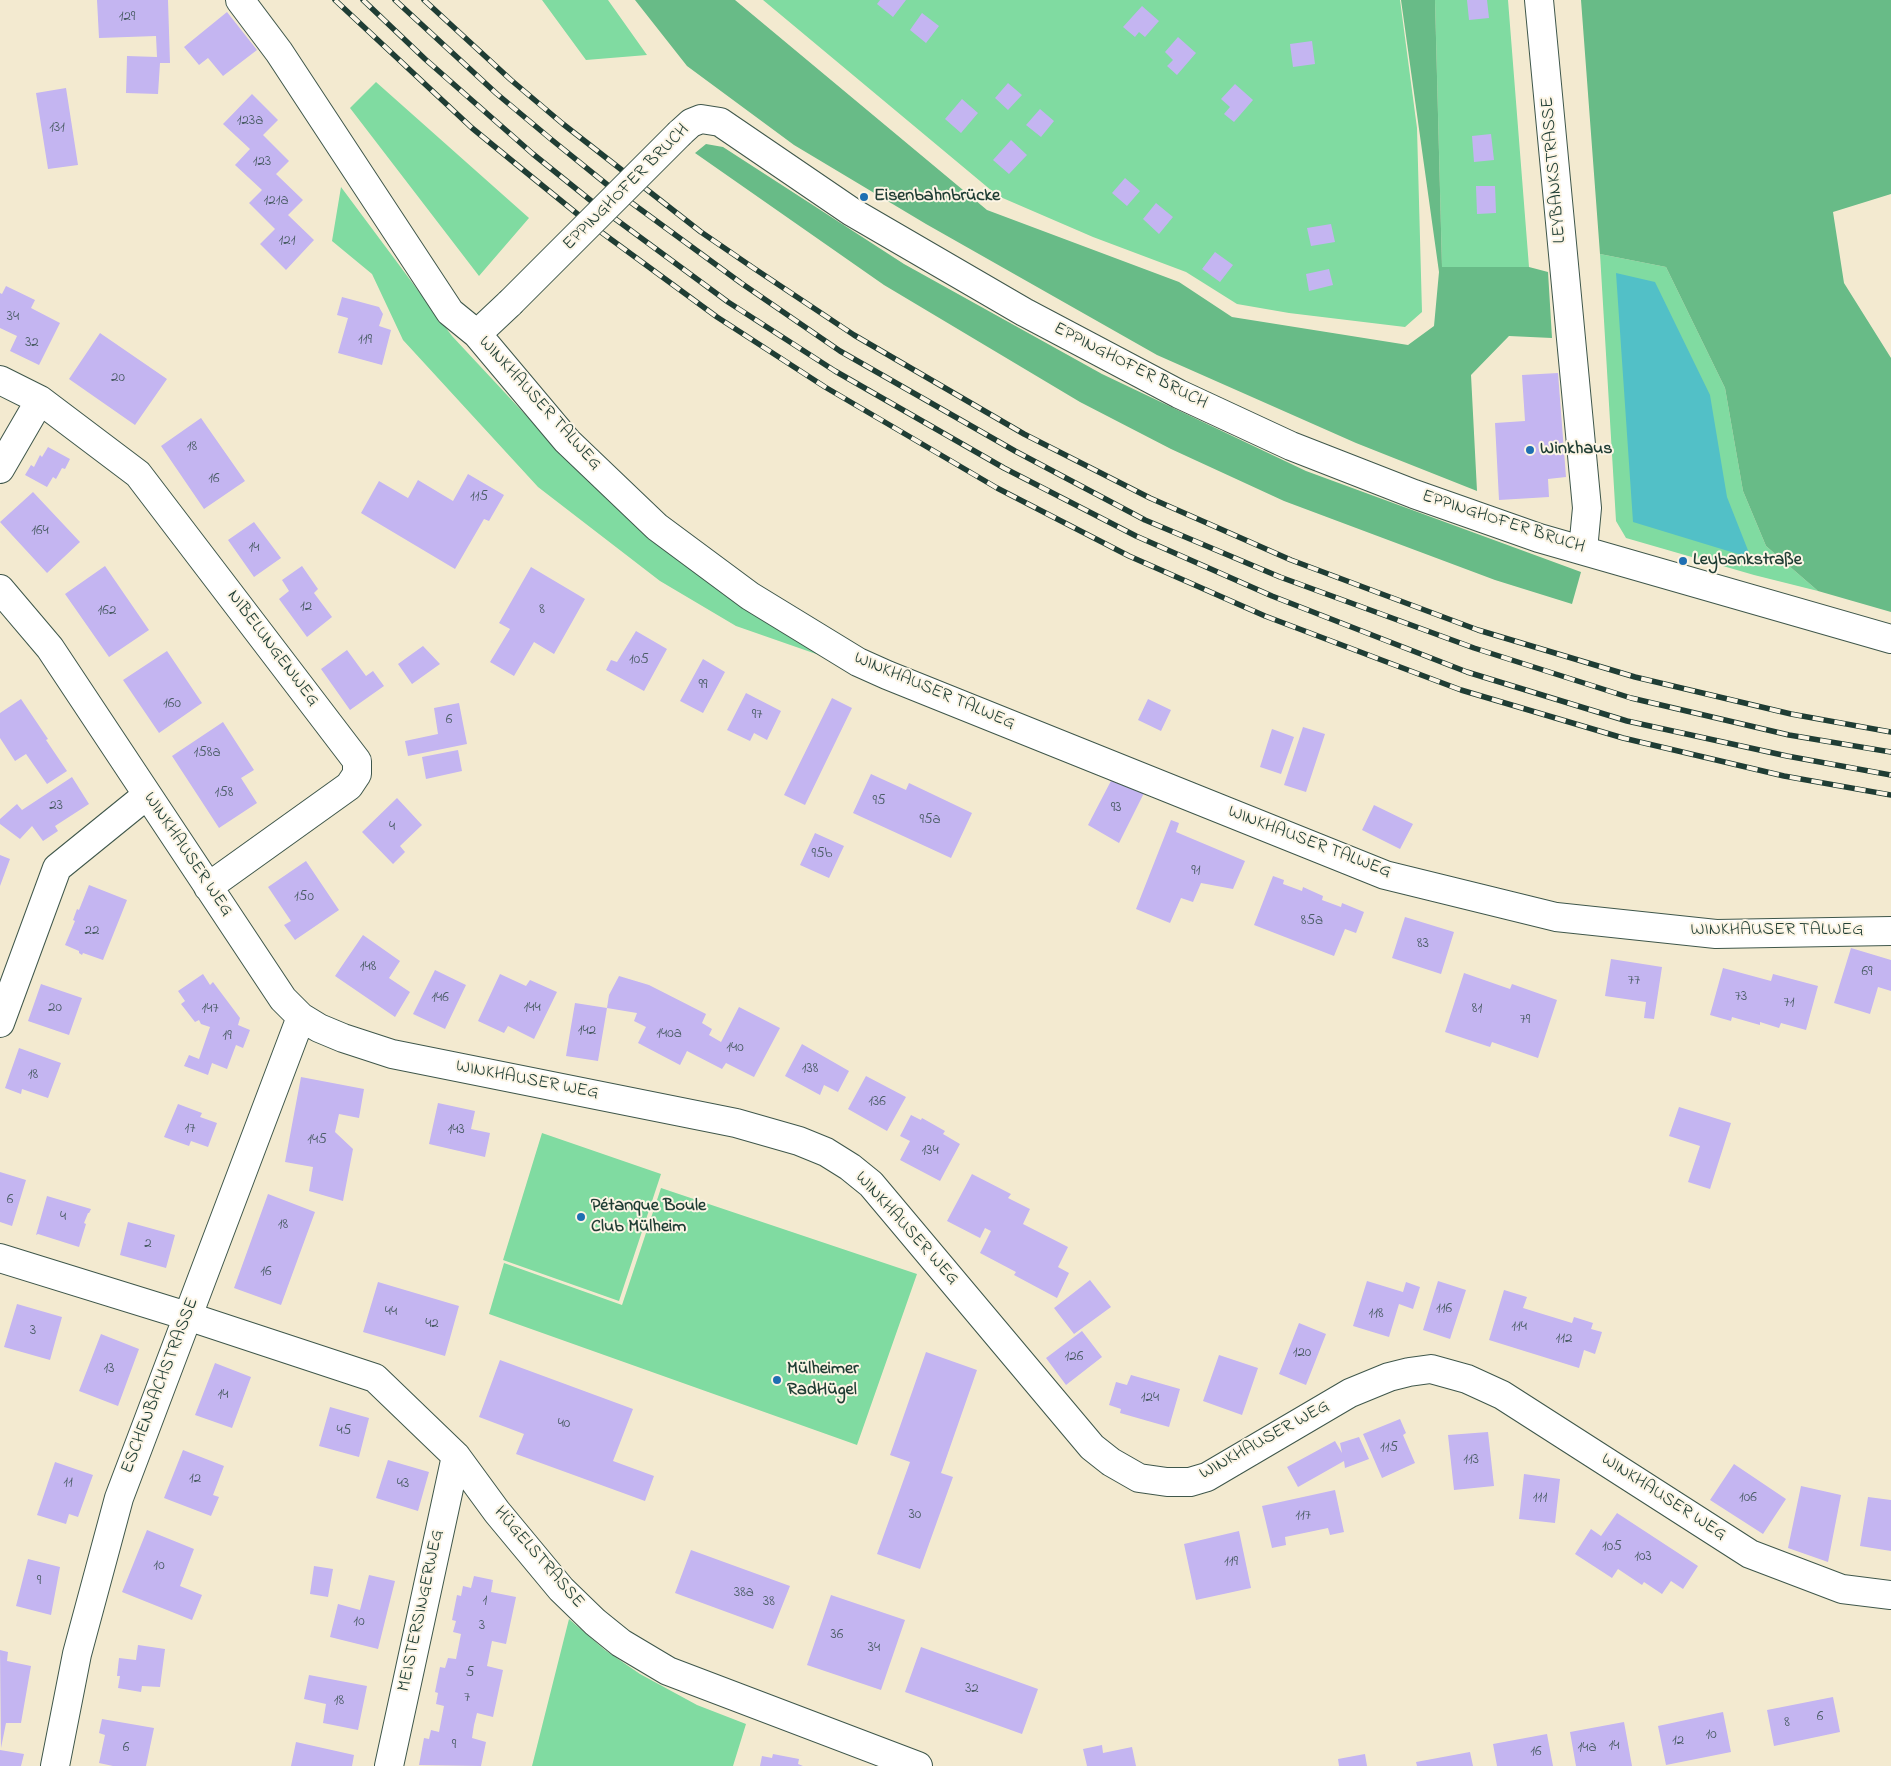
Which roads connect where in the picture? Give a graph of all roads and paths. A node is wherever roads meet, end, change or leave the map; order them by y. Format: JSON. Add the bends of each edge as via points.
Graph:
{"nodes":[{"id":1,"x":240,"y":0,"type":"edge"},
{"id":2,"x":1539,"y":0,"type":"edge"},
{"id":3,"x":478,"y":334,"type":"junction"},
{"id":4,"x":0,"y":380,"type":"edge"},
{"id":5,"x":40,"y":400,"type":"junction"},
{"id":6,"x":0,"y":469,"type":"edge"},
{"id":7,"x":1584,"y":550,"type":"junction"},
{"id":8,"x":0,"y":588,"type":"edge"},
{"id":9,"x":1891,"y":639,"type":"edge"},
{"id":10,"x":147,"y":795,"type":"junction"},
{"id":11,"x":208,"y":887,"type":"junction"},
{"id":12,"x":1891,"y":931,"type":"edge"},
{"id":13,"x":301,"y":1017,"type":"junction"},
{"id":14,"x":0,"y":1023,"type":"edge"},
{"id":15,"x":0,"y":1258,"type":"edge"},
{"id":16,"x":187,"y":1316,"type":"junction"},
{"id":17,"x":456,"y":1456,"type":"junction"},
{"id":18,"x":1891,"y":1595,"type":"edge"},
{"id":19,"x":55,"y":1766,"type":"edge"},
{"id":20,"x":389,"y":1766,"type":"edge"},
{"id":21,"x":918,"y":1766,"type":"edge"}],
"edges":[{"from":1,"to":3,"type":"street","name":"WINKHAUSER TALWEG","via":[[279,52],[450,312]]},
{"from":2,"to":7,"type":"street","name":"LEYBANKSTRASSE","via":[[1587,508]]},
{"from":3,"to":7,"type":"street","name":"EPPINGHOFER BRUCH","bridge":true,"via":[[691,123],[701,119],[720,122],[852,212],[1024,312],[1179,394],[1291,446],[1414,494],[1530,535]]},
{"from":3,"to":12,"type":"street","name":"WINKHAUSER TALWEG","via":[[567,441],[657,527],[750,596],[858,662],[888,675],[1385,875],[1556,917],[1716,934]]},
{"from":4,"to":5,"type":"street","name":"NIBELUNGENWEG"},
{"from":5,"to":6,"type":"street"},
{"from":5,"to":11,"type":"street","name":"NIBELUNGENWEG","via":[[138,474],[357,760],[357,774],[349,786]]},
{"from":7,"to":9,"type":"street","name":"EPPINGHOFER BRUCH"},
{"from":8,"to":10,"type":"street","name":"WINKHAUSER WEG","via":[[50,648]]},
{"from":10,"to":11,"type":"street","name":"WINKHAUSER WEG"},
{"from":10,"to":14,"type":"street","via":[[57,868]]},
{"from":11,"to":13,"type":"street","name":"WINKHAUSER WEG","via":[[283,998]]},
{"from":13,"to":16,"type":"street","name":"ESCHENBACHSTRASSE"},
{"from":13,"to":18,"type":"street","name":"WINKHAUSER WEG","via":[[335,1035],[392,1054],[736,1123],[799,1140],[826,1152],[871,1184],[1092,1447],[1139,1478],[1190,1482],[1207,1477],[1350,1393],[1389,1377],[1431,1369],[1467,1379],[1502,1395],[1750,1554],[1842,1589]]},
{"from":15,"to":16,"type":"street","name":"HÜGELSTRASSE"},
{"from":16,"to":17,"type":"street","name":"HÜGELSTRASSE","via":[[375,1378]]},
{"from":16,"to":19,"type":"street","name":"ESCHENBACHSTRASSE","via":[[119,1498],[77,1654]]},
{"from":17,"to":20,"type":"street","name":"MEISTERSINGERWEG"},
{"from":17,"to":21,"type":"street","name":"HÜGELSTRASSE","via":[[497,1512],[561,1589],[621,1643],[668,1671]]}]}
